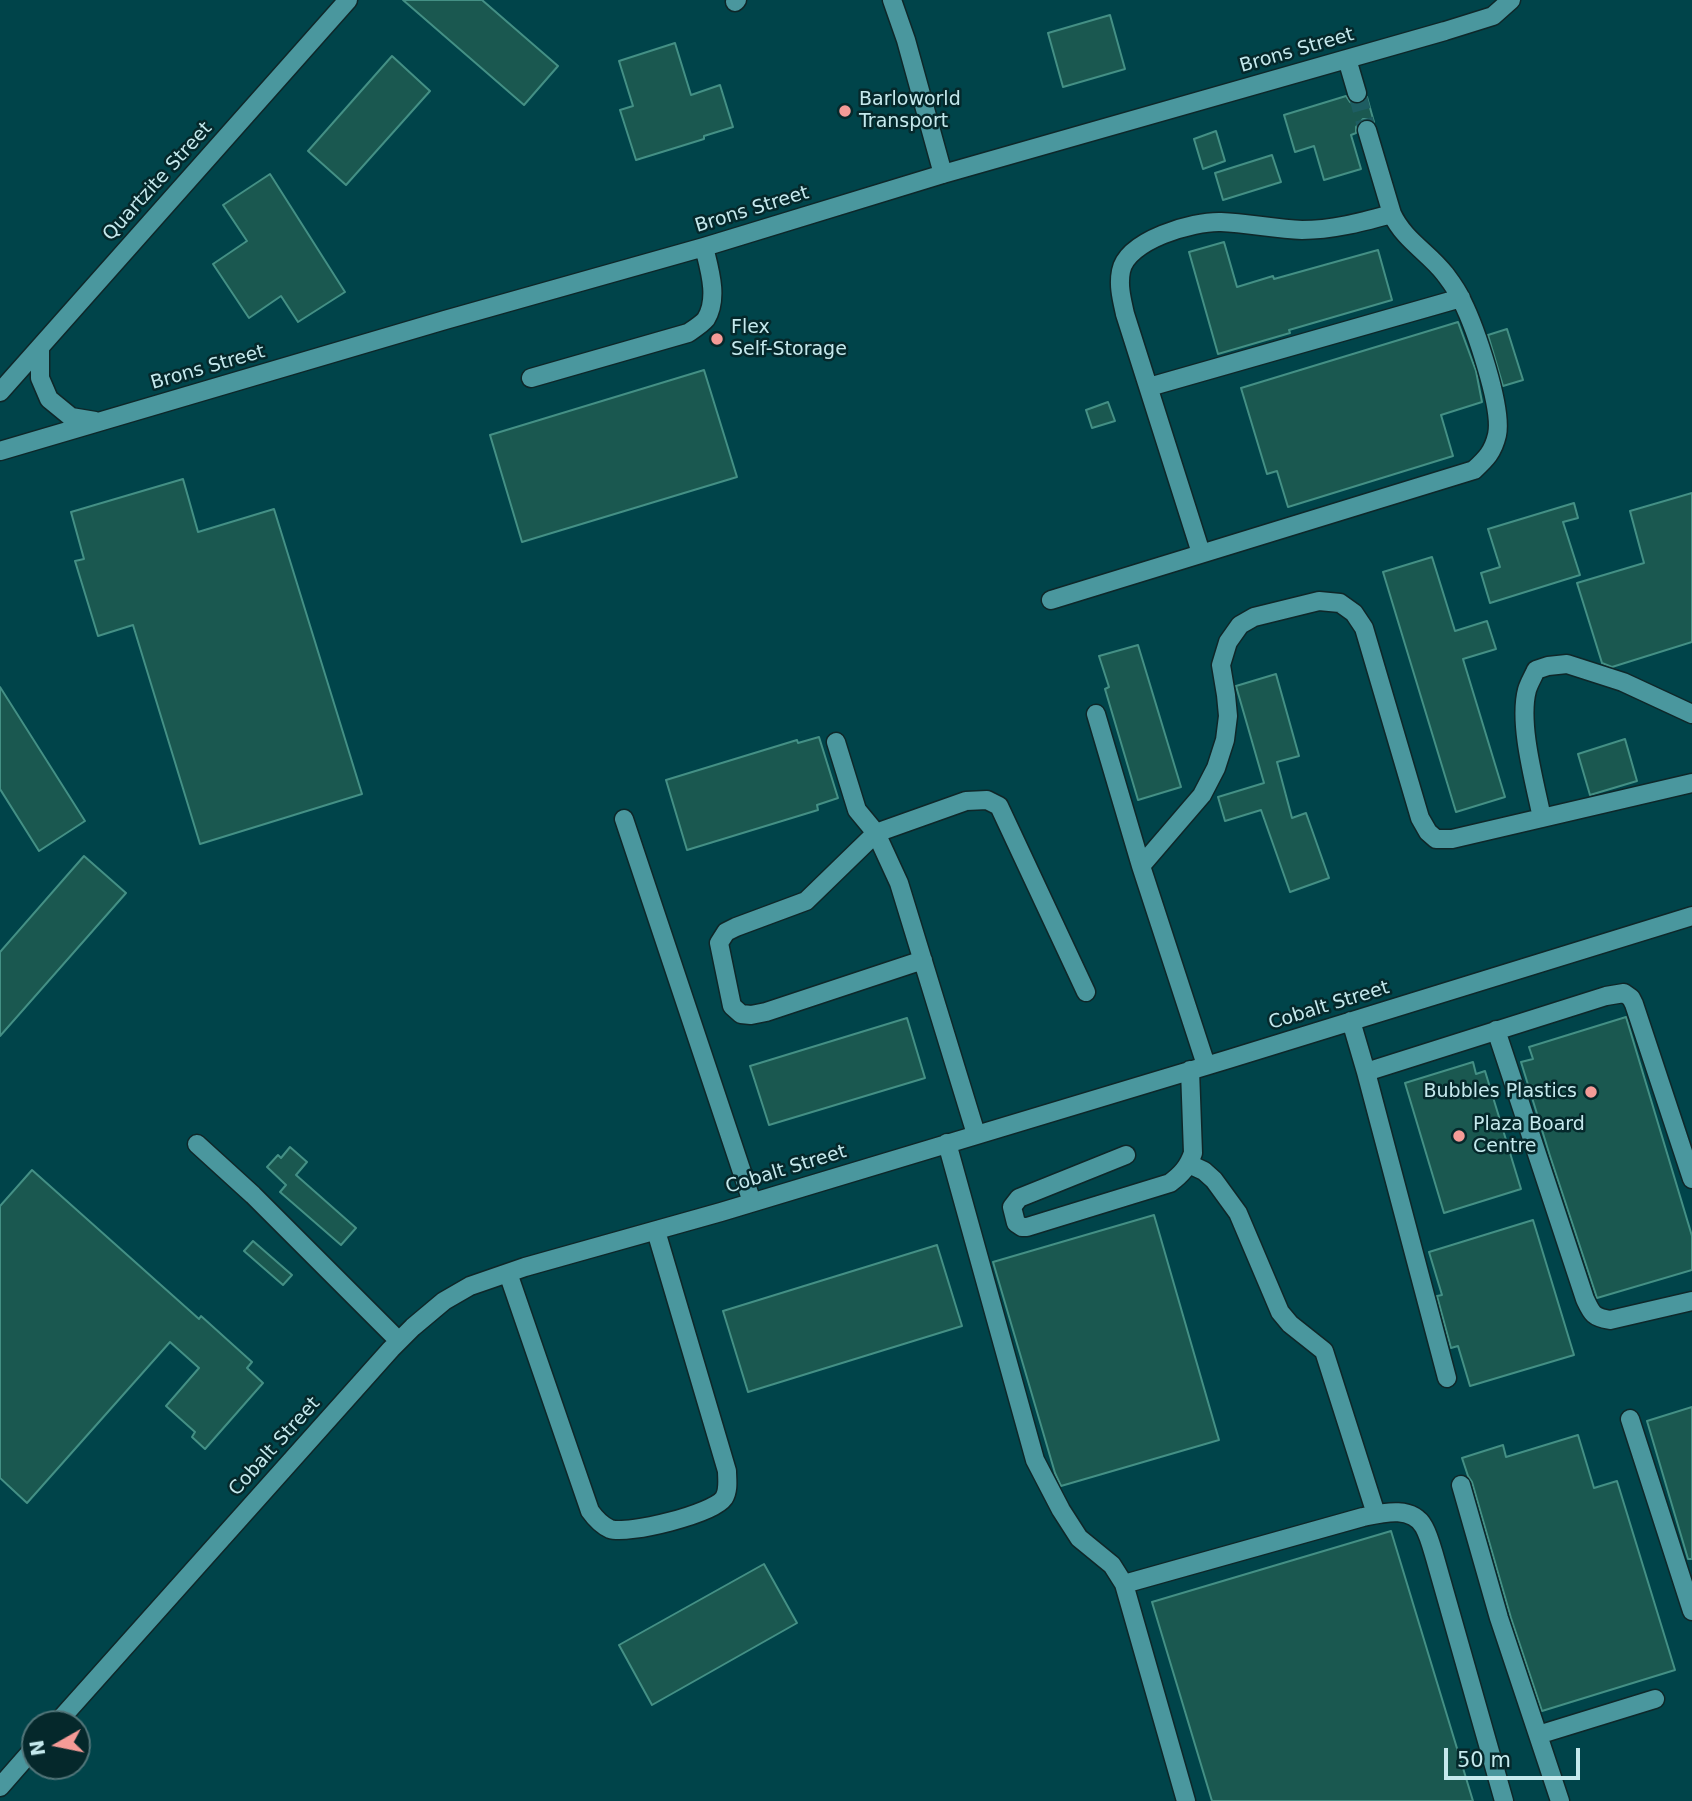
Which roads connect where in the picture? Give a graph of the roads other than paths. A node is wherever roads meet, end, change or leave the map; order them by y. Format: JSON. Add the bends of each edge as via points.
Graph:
{"nodes":[{"id":1,"x":348,"y":0,"type":"edge"},
{"id":2,"x":892,"y":0,"type":"edge"},
{"id":3,"x":1511,"y":0,"type":"edge"},
{"id":4,"x":1347,"y":59,"type":"junction"},
{"id":5,"x":1357,"y":93,"type":"tunnel mouth"},
{"id":6,"x":1367,"y":130,"type":"tunnel mouth"},
{"id":7,"x":943,"y":174,"type":"junction"},
{"id":8,"x":1392,"y":214,"type":"junction"},
{"id":9,"x":704,"y":247,"type":"junction"},
{"id":10,"x":1461,"y":298,"type":"junction"},
{"id":11,"x":40,"y":347,"type":"junction"},
{"id":12,"x":531,"y":378,"type":"dead end"},
{"id":13,"x":1149,"y":387,"type":"junction"},
{"id":14,"x":0,"y":392,"type":"edge"},
{"id":15,"x":102,"y":422,"type":"junction"},
{"id":16,"x":0,"y":451,"type":"edge"},
{"id":17,"x":1201,"y":553,"type":"junction"},
{"id":18,"x":1051,"y":600,"type":"dead end"},
{"id":19,"x":1096,"y":714,"type":"dead end"},
{"id":20,"x":1692,"y":714,"type":"edge"},
{"id":21,"x":835,"y":742,"type":"dead end"},
{"id":22,"x":1692,"y":783,"type":"edge"},
{"id":23,"x":1542,"y":818,"type":"junction"},
{"id":24,"x":624,"y":819,"type":"dead end"},
{"id":25,"x":876,"y":834,"type":"junction"},
{"id":26,"x":1141,"y":866,"type":"junction"},
{"id":27,"x":1692,"y":916,"type":"edge"},
{"id":28,"x":923,"y":961,"type":"junction"},
{"id":29,"x":1086,"y":992,"type":"dead end"},
{"id":30,"x":1351,"y":1021,"type":"junction"},
{"id":31,"x":1496,"y":1030,"type":"junction"},
{"id":32,"x":1198,"y":1068,"type":"junction"},
{"id":33,"x":1366,"y":1072,"type":"junction"},
{"id":34,"x":976,"y":1134,"type":"junction"},
{"id":35,"x":197,"y":1143,"type":"dead end"},
{"id":36,"x":947,"y":1143,"type":"junction"},
{"id":37,"x":1126,"y":1155,"type":"dead end"},
{"id":38,"x":1189,"y":1164,"type":"junction"},
{"id":39,"x":1692,"y":1179,"type":"edge"},
{"id":40,"x":752,"y":1202,"type":"junction"},
{"id":41,"x":656,"y":1231,"type":"junction"},
{"id":42,"x":508,"y":1273,"type":"junction"},
{"id":43,"x":1692,"y":1301,"type":"edge"},
{"id":44,"x":399,"y":1341,"type":"junction"},
{"id":45,"x":1447,"y":1378,"type":"dead end"},
{"id":46,"x":1630,"y":1419,"type":"dead end"},
{"id":47,"x":1461,"y":1485,"type":"dead end"},
{"id":48,"x":1376,"y":1514,"type":"junction"},
{"id":49,"x":1124,"y":1584,"type":"junction"},
{"id":50,"x":1692,"y":1611,"type":"edge"},
{"id":51,"x":1655,"y":1699,"type":"dead end"},
{"id":52,"x":69,"y":1710,"type":"edge"},
{"id":53,"x":1538,"y":1735,"type":"junction"},
{"id":54,"x":21,"y":1763,"type":"edge"},
{"id":55,"x":0,"y":1787,"type":"edge"},
{"id":56,"x":1186,"y":1801,"type":"edge"},
{"id":57,"x":1504,"y":1801,"type":"edge"},
{"id":58,"x":1560,"y":1801,"type":"edge"}],
"edges":[{"from":1,"to":11,"type":"street","name":"Quartzite Street"},
{"from":2,"to":7,"type":"street"},
{"from":3,"to":4,"type":"street","name":"Brons Street","via":[[1493,16]]},
{"from":4,"to":5,"type":"street"},
{"from":4,"to":7,"type":"street","name":"Brons Street"},
{"from":6,"to":8,"type":"street"},
{"from":7,"to":9,"type":"street","name":"Brons Street"},
{"from":8,"to":10,"type":"street","via":[[1404,235],[1443,272]]},
{"from":8,"to":13,"type":"street","via":[[1348,226],[1304,230],[1202,223],[1145,242],[1125,258],[1120,292]]},
{"from":9,"to":12,"type":"street","via":[[712,299],[706,320],[688,333]]},
{"from":9,"to":15,"type":"street","name":"Brons Street"},
{"from":10,"to":13,"type":"street"},
{"from":10,"to":17,"type":"street","via":[[1486,366],[1497,413],[1490,455],[1474,470]]},
{"from":11,"to":14,"type":"street","name":"Quartzite Street"},
{"from":11,"to":15,"type":"street","via":[[40,378],[49,399],[71,417]]},
{"from":13,"to":17,"type":"street"},
{"from":15,"to":16,"type":"street","name":"Brons Street"},
{"from":17,"to":18,"type":"street"},
{"from":19,"to":26,"type":"street"},
{"from":20,"to":23,"type":"street","via":[[1623,682],[1567,664],[1536,670],[1526,693],[1525,715],[1528,755]]},
{"from":21,"to":25,"type":"street","via":[[857,810]]},
{"from":22,"to":23,"type":"street"},
{"from":23,"to":26,"type":"street","via":[[1442,840],[1428,832],[1364,628],[1340,603],[1319,601],[1254,617],[1240,625],[1228,642],[1221,665],[1227,705],[1225,740],[1216,768],[1202,795]]},
{"from":24,"to":40,"type":"street"},
{"from":25,"to":28,"type":"street","via":[[899,883]]},
{"from":25,"to":28,"type":"street","via":[[806,901],[726,932],[719,949],[732,1006],[741,1014],[766,1012]]},
{"from":25,"to":29,"type":"street","via":[[966,802],[987,800],[999,806]]},
{"from":26,"to":32,"type":"street"},
{"from":27,"to":30,"type":"street","name":"Cobalt Street"},
{"from":28,"to":34,"type":"street"},
{"from":30,"to":32,"type":"street","name":"Cobalt Street"},
{"from":30,"to":33,"type":"street"},
{"from":31,"to":33,"type":"street"},
{"from":31,"to":39,"type":"street","via":[[1617,993],[1631,998]]},
{"from":31,"to":43,"type":"street","via":[[1592,1313],[1610,1320]]},
{"from":32,"to":34,"type":"street","name":"Cobalt Street"},
{"from":32,"to":38,"type":"street"},
{"from":33,"to":45,"type":"street"},
{"from":34,"to":36,"type":"street","name":"Cobalt Street"},
{"from":35,"to":44,"type":"street"},
{"from":36,"to":40,"type":"street","name":"Cobalt Street"},
{"from":36,"to":49,"type":"street","via":[[1035,1460],[1079,1538],[1112,1564]]},
{"from":37,"to":38,"type":"street","via":[[1019,1198],[1012,1207],[1016,1223],[1027,1227],[1170,1183]]},
{"from":38,"to":48,"type":"street","via":[[1214,1180],[1238,1213],[1280,1312],[1324,1351]]},
{"from":40,"to":41,"type":"street","name":"Cobalt Street"},
{"from":41,"to":42,"type":"street","name":"Cobalt Street"},
{"from":41,"to":42,"type":"street","via":[[727,1471],[724,1497],[695,1515],[629,1531],[598,1522],[590,1511]]},
{"from":42,"to":44,"type":"street","name":"Cobalt Street","via":[[444,1301]]},
{"from":44,"to":52,"type":"street","name":"Cobalt Street"},
{"from":46,"to":50,"type":"street"},
{"from":47,"to":53,"type":"street"},
{"from":48,"to":49,"type":"street"},
{"from":48,"to":57,"type":"street","via":[[1406,1513],[1424,1526]]},
{"from":49,"to":56,"type":"street"},
{"from":51,"to":53,"type":"street"},
{"from":53,"to":58,"type":"street"},
{"from":54,"to":55,"type":"street"}]}
